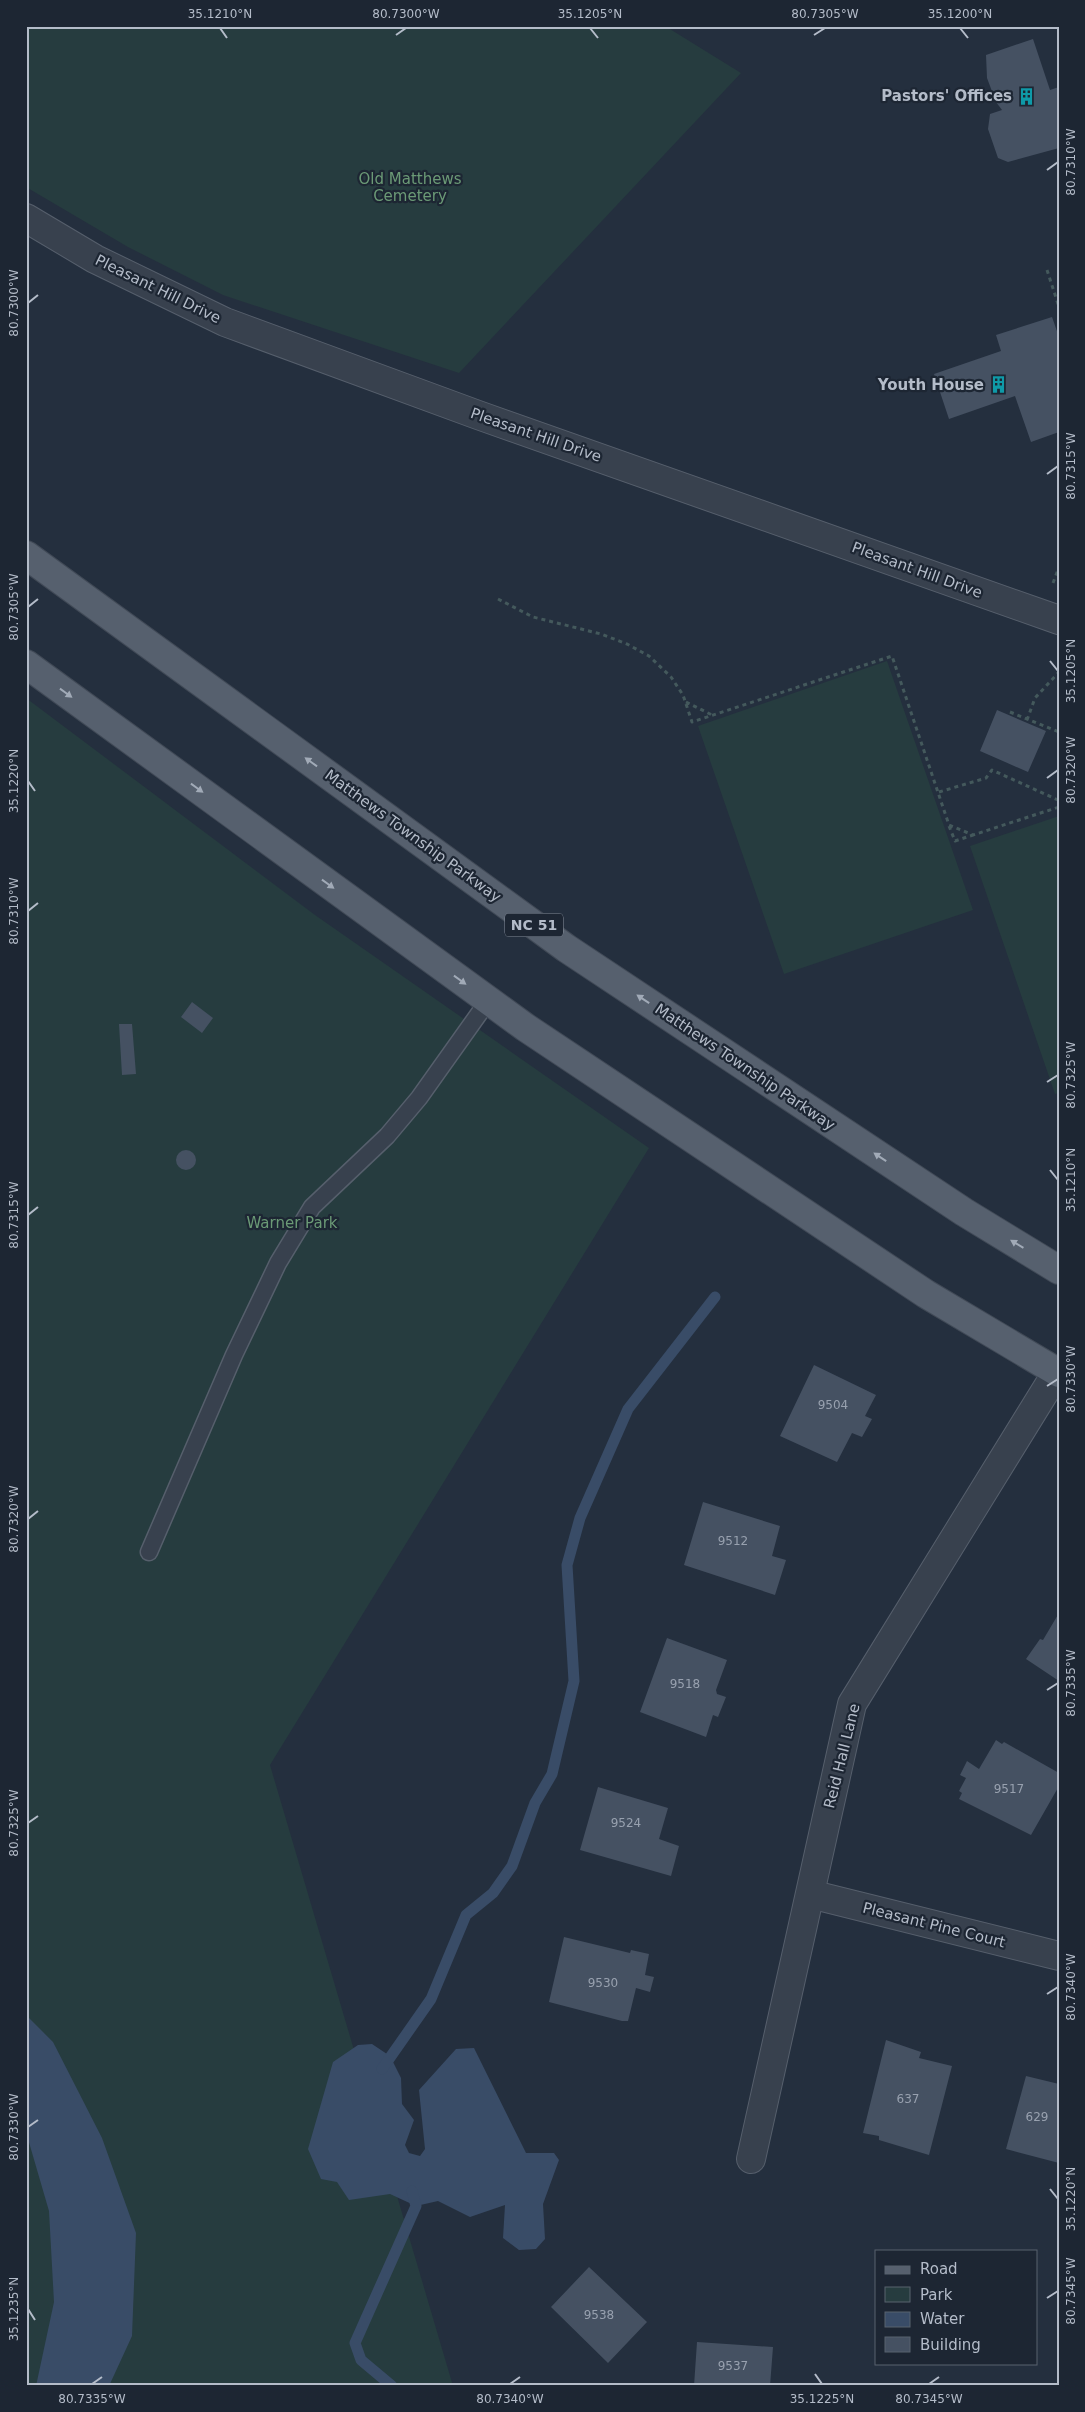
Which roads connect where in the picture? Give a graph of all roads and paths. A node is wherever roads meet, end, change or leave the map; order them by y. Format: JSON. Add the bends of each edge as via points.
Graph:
{"nodes":[{"id":1,"x":26,"y":218,"type":"edge"},
{"id":2,"x":1047,"y":270,"type":"dead end"},
{"id":3,"x":1059,"y":307,"type":"edge"},
{"id":4,"x":26,"y":555,"type":"edge"},
{"id":5,"x":1059,"y":568,"type":"edge"},
{"id":6,"x":1052,"y":584,"type":"dead end"},
{"id":7,"x":498,"y":599,"type":"dead end"},
{"id":8,"x":1059,"y":620,"type":"edge"},
{"id":9,"x":26,"y":664,"type":"edge"},
{"id":10,"x":1059,"y":672,"type":"edge"},
{"id":11,"x":686,"y":702,"type":"junction"},
{"id":12,"x":1010,"y":712,"type":"dead end"},
{"id":13,"x":712,"y":715,"type":"junction"},
{"id":14,"x":1027,"y":720,"type":"junction"},
{"id":15,"x":1059,"y":732,"type":"edge"},
{"id":16,"x":1059,"y":784,"type":"edge"},
{"id":17,"x":939,"y":792,"type":"junction"},
{"id":18,"x":1058,"y":804,"type":"edge"},
{"id":19,"x":949,"y":825,"type":"junction"},
{"id":20,"x":973,"y":835,"type":"junction"},
{"id":21,"x":488,"y":1001,"type":"junction"},
{"id":22,"x":1059,"y":1270,"type":"edge"},
{"id":23,"x":1058,"y":1373,"type":"edge"},
{"id":24,"x":148,"y":1552,"type":"dead end"},
{"id":25,"x":810,"y":1894,"type":"junction"},
{"id":26,"x":1059,"y":1956,"type":"edge"},
{"id":27,"x":751,"y":2159,"type":"dead end"}],
"edges":[{"from":1,"to":8,"type":"street","name":"Pleasant Hill Drive","via":[[95,259],[226,322],[478,415]]},
{"from":2,"to":3,"type":"path"},
{"from":22,"to":4,"type":"main road","name":"Matthews Township Parkway","number":"NC 51","one_way":true,"via":[[964,1212],[566,948]]},
{"from":5,"to":6,"type":"path"},
{"from":7,"to":11,"type":"path","via":[[533,617],[601,634],[649,656],[671,677]]},
{"from":9,"to":21,"type":"main road","one_way":true},
{"from":10,"to":14,"type":"path","via":[[1035,698]]},
{"from":11,"to":13,"type":"path"},
{"from":11,"to":13,"type":"path","via":[[692,722]]},
{"from":12,"to":14,"type":"path"},
{"from":13,"to":17,"type":"path","via":[[892,656]]},
{"from":14,"to":15,"type":"path"},
{"from":16,"to":18,"type":"path"},
{"from":17,"to":18,"type":"path","via":[[986,778],[992,770]]},
{"from":17,"to":19,"type":"path"},
{"from":18,"to":20,"type":"path"},
{"from":19,"to":20,"type":"path"},
{"from":19,"to":20,"type":"path","via":[[955,841]]},
{"from":21,"to":23,"type":"main road","via":[[918,1288]]},
{"from":21,"to":24,"type":"lane","via":[[419,1098],[387,1136],[307,1215],[278,1263],[234,1355]]},
{"from":23,"to":25,"type":"street","name":"Reid Hall Lane","via":[[852,1704]]},
{"from":25,"to":26,"type":"street","name":"Pleasant Pine Court"},
{"from":25,"to":27,"type":"street","name":"Reid Hall Lane"}]}
